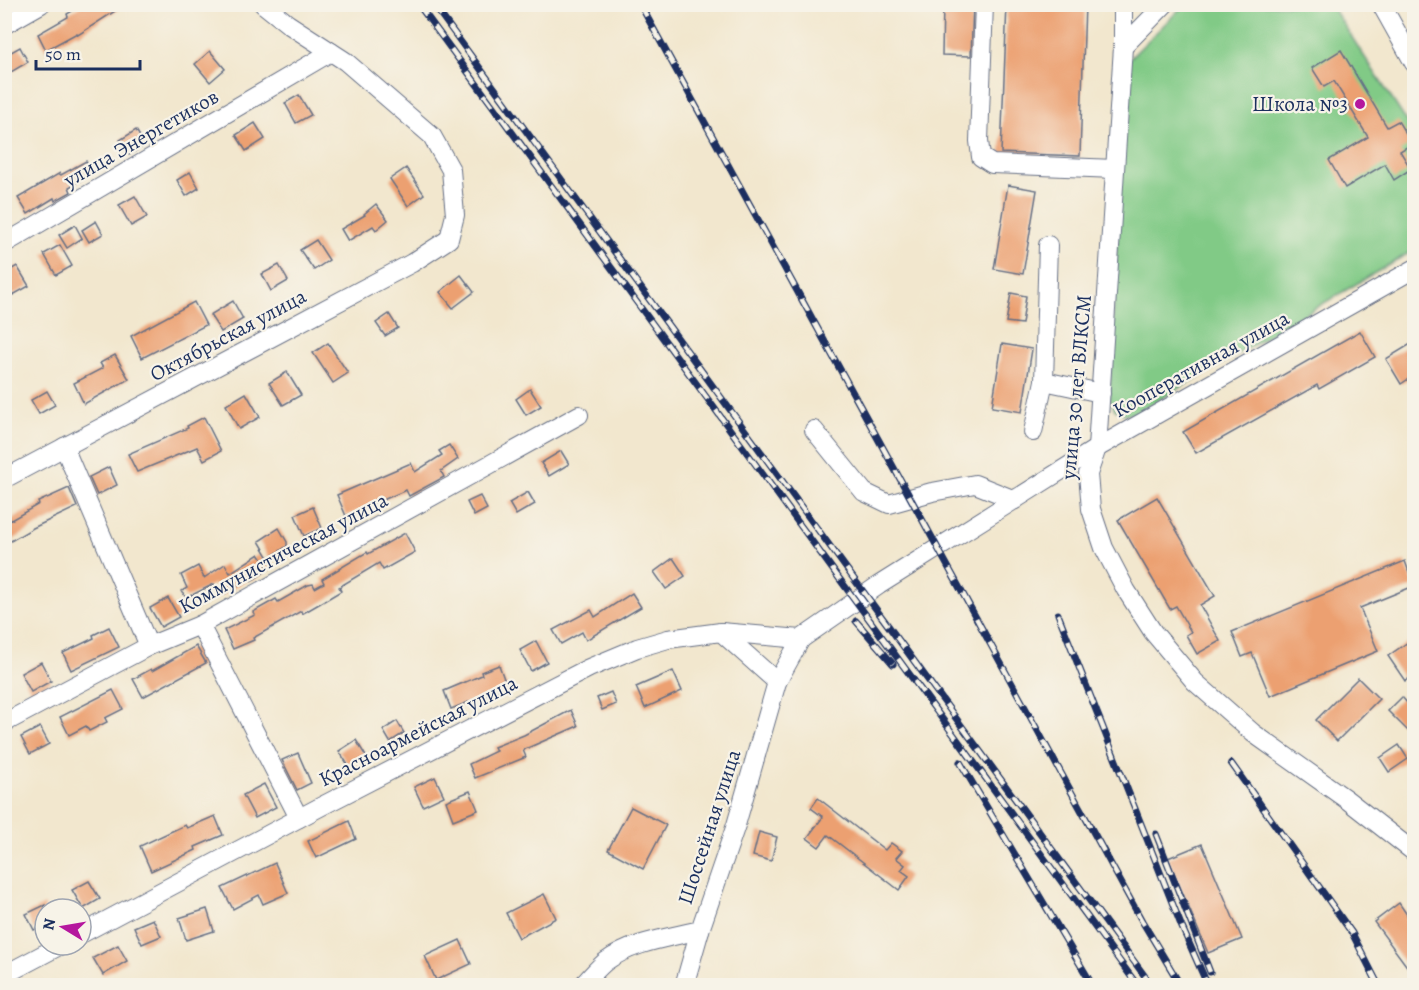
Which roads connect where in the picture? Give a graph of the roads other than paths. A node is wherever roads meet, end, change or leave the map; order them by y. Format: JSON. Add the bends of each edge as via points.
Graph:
{"nodes":[{"id":1,"x":41,"y":4,"type":"edge"},
{"id":2,"x":263,"y":4,"type":"edge"},
{"id":3,"x":984,"y":4,"type":"edge"},
{"id":4,"x":1123,"y":4,"type":"edge"},
{"id":5,"x":1165,"y":4,"type":"edge"},
{"id":6,"x":1381,"y":4,"type":"edge"},
{"id":7,"x":4,"y":25,"type":"edge"},
{"id":8,"x":1123,"y":46,"type":"junction"},
{"id":9,"x":331,"y":52,"type":"junction"},
{"id":10,"x":1414,"y":63,"type":"edge"},
{"id":11,"x":1115,"y":169,"type":"junction"},
{"id":12,"x":4,"y":244,"type":"edge"},
{"id":13,"x":1048,"y":245,"type":"dead end"},
{"id":14,"x":1414,"y":269,"type":"edge"},
{"id":15,"x":1044,"y":381,"type":"junction"},
{"id":16,"x":1101,"y":393,"type":"junction"},
{"id":17,"x":579,"y":415,"type":"dead end"},
{"id":18,"x":814,"y":430,"type":"dead end"},
{"id":19,"x":1033,"y":432,"type":"dead end"},
{"id":20,"x":64,"y":447,"type":"junction"},
{"id":21,"x":1097,"y":448,"type":"junction"},
{"id":22,"x":4,"y":479,"type":"edge"},
{"id":23,"x":1016,"y":500,"type":"junction"},
{"id":24,"x":200,"y":626,"type":"junction"},
{"id":25,"x":721,"y":632,"type":"junction"},
{"id":26,"x":801,"y":639,"type":"junction"},
{"id":27,"x":149,"y":646,"type":"junction"},
{"id":28,"x":777,"y":682,"type":"junction"},
{"id":29,"x":4,"y":723,"type":"edge"},
{"id":30,"x":299,"y":818,"type":"junction"},
{"id":31,"x":1414,"y":852,"type":"edge"},
{"id":32,"x":93,"y":928,"type":"edge"},
{"id":33,"x":700,"y":930,"type":"junction"},
{"id":34,"x":38,"y":957,"type":"edge"},
{"id":35,"x":4,"y":975,"type":"edge"},
{"id":36,"x":582,"y":986,"type":"edge"},
{"id":37,"x":684,"y":986,"type":"edge"}],
"edges":[{"from":1,"to":7,"type":"street"},
{"from":2,"to":9,"type":"street"},
{"from":3,"to":11,"type":"street","via":[[981,157],[992,164]]},
{"from":4,"to":8,"type":"street","name":"улица 30 лет ВЛКСМ"},
{"from":5,"to":8,"type":"street"},
{"from":6,"to":10,"type":"street"},
{"from":8,"to":11,"type":"street","name":"улица 30 лет ВЛКСМ"},
{"from":9,"to":12,"type":"street","name":"улица Энергетиков"},
{"from":9,"to":20,"type":"street","name":"Октябрьская улица","via":[[432,136],[451,170],[455,215],[449,239],[412,264]]},
{"from":11,"to":16,"type":"street","name":"улица 30 лет ВЛКСМ"},
{"from":13,"to":15,"type":"street"},
{"from":14,"to":21,"type":"street","name":"Кооперативная улица"},
{"from":15,"to":16,"type":"street"},
{"from":15,"to":19,"type":"street"},
{"from":16,"to":21,"type":"street","name":"улица 30 лет ВЛКСМ"},
{"from":17,"to":24,"type":"street","name":"Коммунистическая улица"},
{"from":18,"to":23,"type":"street","via":[[864,492],[889,504],[975,484]]},
{"from":20,"to":22,"type":"street","name":"Октябрьская улица"},
{"from":20,"to":27,"type":"street"},
{"from":21,"to":23,"type":"street","name":"Кооперативная улица"},
{"from":21,"to":31,"type":"street","name":"улица 30 лет ВЛКСМ","via":[[1088,474],[1091,509],[1104,548],[1153,632],[1195,682],[1253,733]]},
{"from":23,"to":26,"type":"street","name":"Кооперативная улица"},
{"from":24,"to":27,"type":"street","name":"Коммунистическая улица"},
{"from":24,"to":30,"type":"street"},
{"from":25,"to":26,"type":"street"},
{"from":25,"to":28,"type":"street"},
{"from":25,"to":30,"type":"street","name":"Красноармейская улица","via":[[668,639],[589,668]]},
{"from":26,"to":28,"type":"street","name":"Кооперативная улица"},
{"from":27,"to":29,"type":"street","name":"Коммунистическая улица"},
{"from":28,"to":33,"type":"street","name":"Шоссейная улица","via":[[736,825]]},
{"from":30,"to":32,"type":"street","name":"Красноармейская улица"},
{"from":33,"to":36,"type":"street","via":[[621,952]]},
{"from":33,"to":37,"type":"street","name":"Шоссейная улица"},
{"from":34,"to":35,"type":"street"}]}
